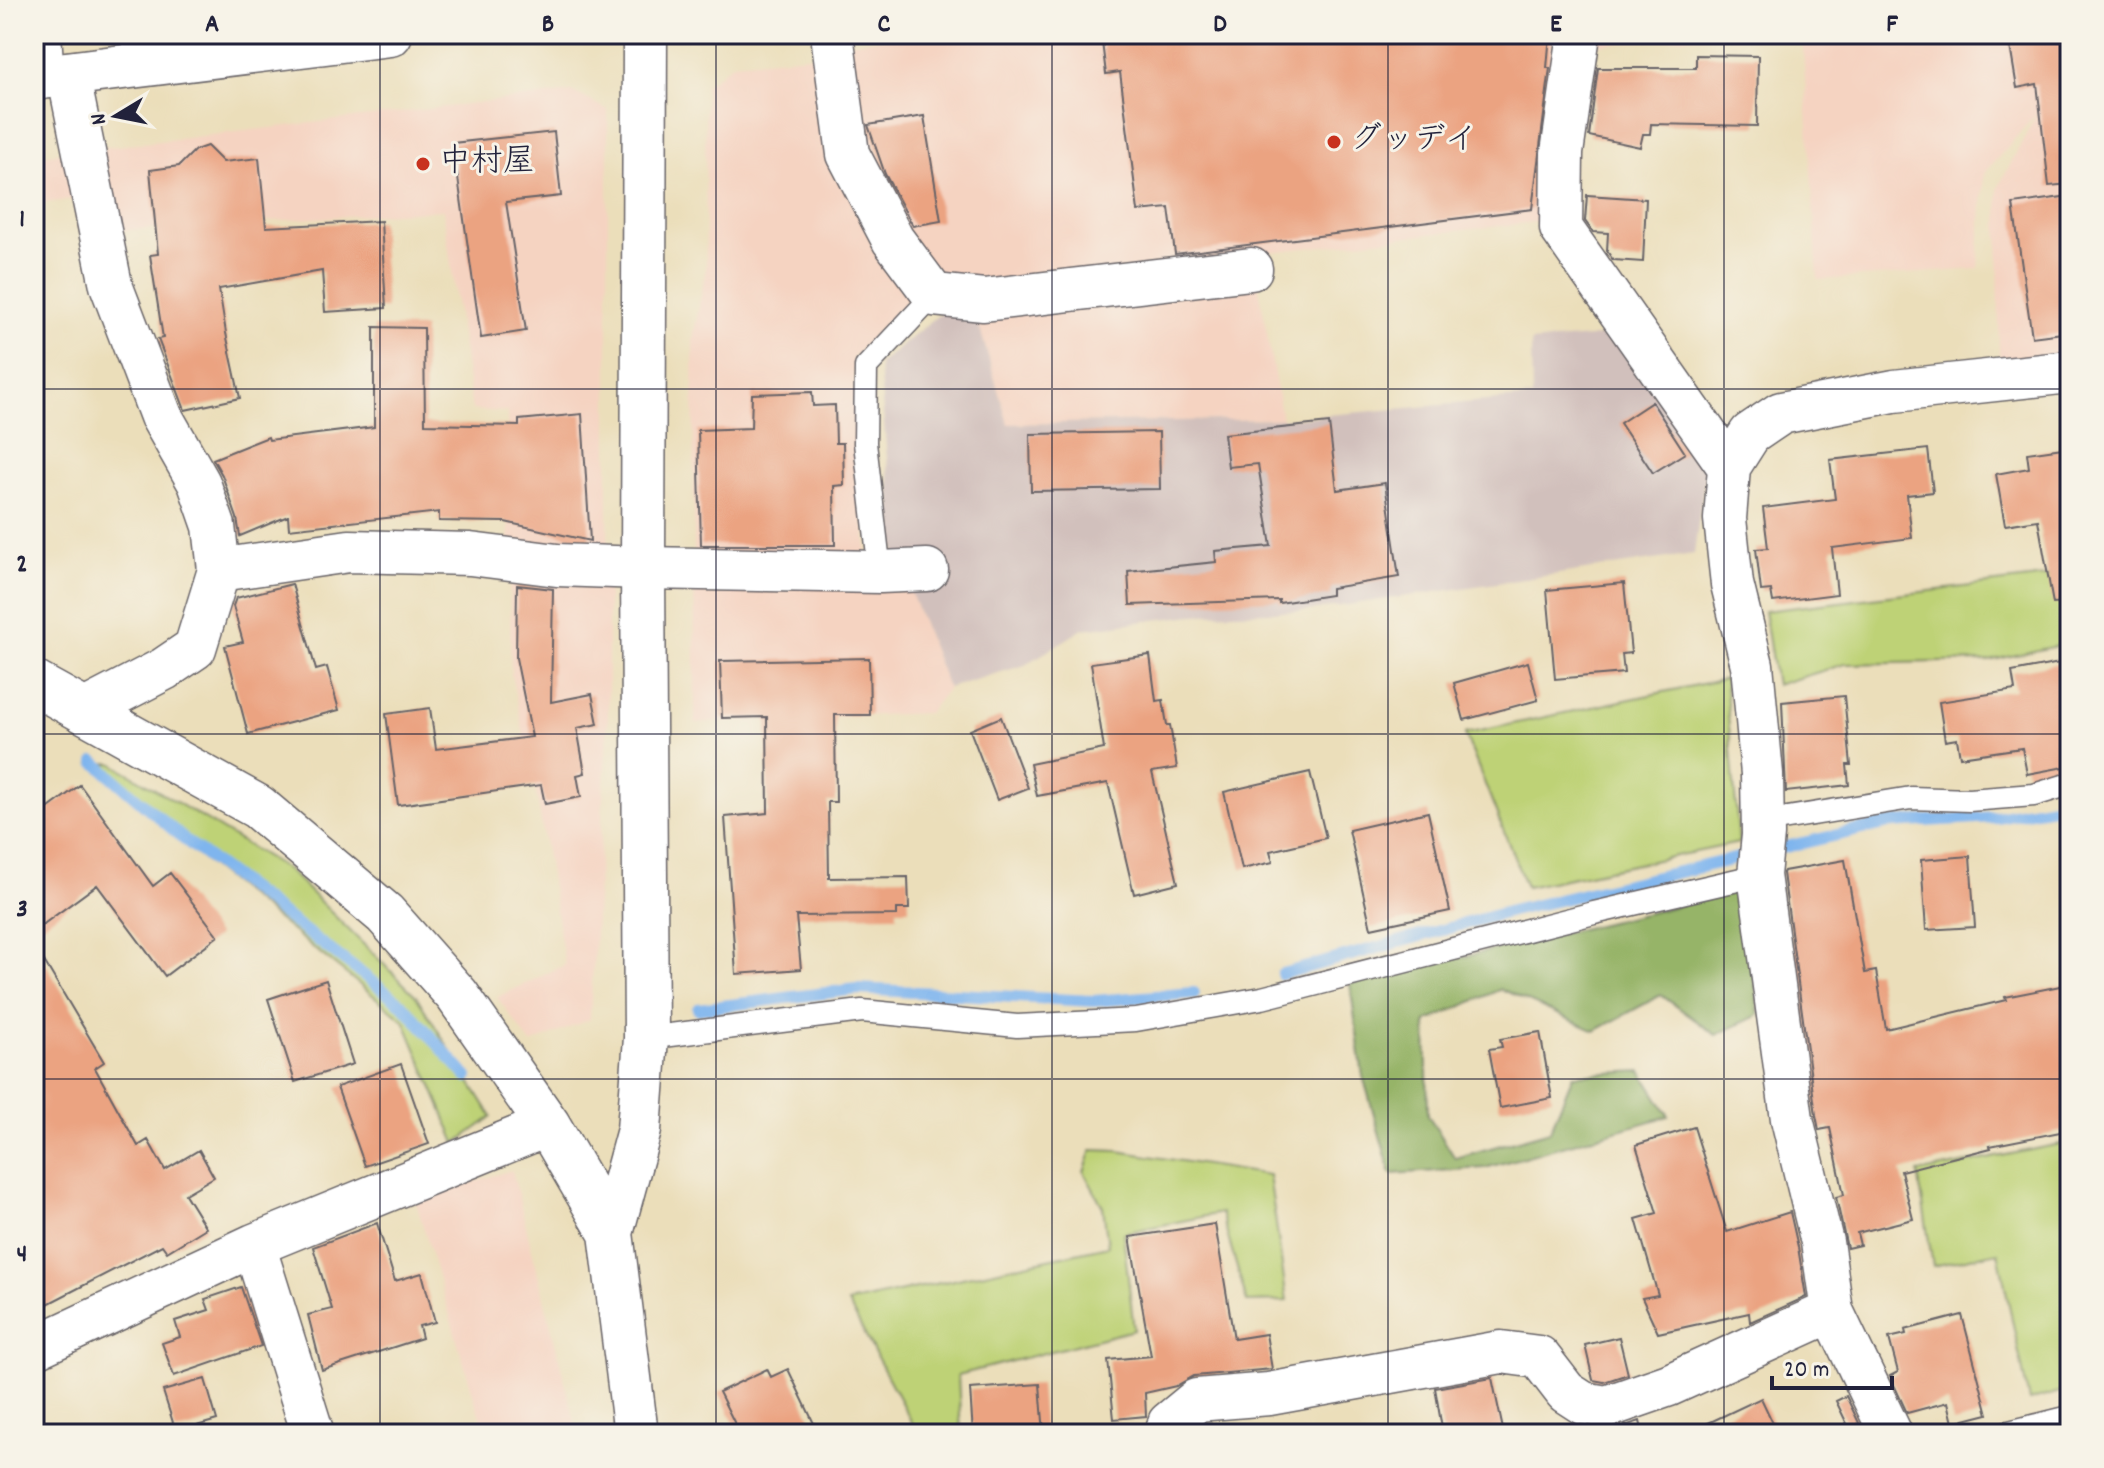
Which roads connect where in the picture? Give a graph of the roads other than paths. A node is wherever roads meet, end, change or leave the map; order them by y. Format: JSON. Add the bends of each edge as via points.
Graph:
{"nodes":[{"id":1,"x":40,"y":34,"type":"edge"},
{"id":2,"x":390,"y":34,"type":"edge"},
{"id":3,"x":645,"y":34,"type":"edge"},
{"id":4,"x":832,"y":34,"type":"edge"},
{"id":5,"x":1579,"y":34,"type":"edge"},
{"id":6,"x":49,"y":76,"type":"edge"},
{"id":7,"x":1251,"y":269,"type":"dead end"},
{"id":8,"x":934,"y":295,"type":"junction"},
{"id":9,"x":2070,"y":372,"type":"edge"},
{"id":10,"x":1729,"y":467,"type":"junction"},
{"id":11,"x":643,"y":568,"type":"junction"},
{"id":12,"x":219,"y":570,"type":"junction"},
{"id":13,"x":927,"y":570,"type":"dead end"},
{"id":14,"x":880,"y":572,"type":"junction"},
{"id":15,"x":34,"y":683,"type":"edge"},
{"id":16,"x":83,"y":711,"type":"junction"},
{"id":17,"x":2070,"y":784,"type":"edge"},
{"id":18,"x":1763,"y":828,"type":"junction"},
{"id":19,"x":1759,"y":875,"type":"junction"},
{"id":20,"x":646,"y":1038,"type":"junction"},
{"id":21,"x":548,"y":1125,"type":"junction"},
{"id":22,"x":611,"y":1233,"type":"junction"},
{"id":23,"x":254,"y":1245,"type":"junction"},
{"id":24,"x":1832,"y":1311,"type":"junction"},
{"id":25,"x":34,"y":1348,"type":"edge"},
{"id":26,"x":2070,"y":1417,"type":"edge"},
{"id":27,"x":313,"y":1434,"type":"edge"},
{"id":28,"x":636,"y":1434,"type":"edge"},
{"id":29,"x":1166,"y":1434,"type":"edge"},
{"id":30,"x":1891,"y":1434,"type":"edge"},
{"id":31,"x":2001,"y":1434,"type":"edge"}],
"edges":[{"from":1,"to":6,"type":"street"},
{"from":2,"to":6,"type":"street"},
{"from":3,"to":11,"type":"street"},
{"from":4,"to":8,"type":"street","via":[[848,154],[893,240]]},
{"from":5,"to":10,"type":"street","via":[[1562,153],[1561,228]]},
{"from":6,"to":12,"type":"street","via":[[111,285],[161,416],[199,483],[214,526]]},
{"from":7,"to":8,"type":"street","via":[[984,300]]},
{"from":8,"to":14,"type":"lane","via":[[866,367],[865,443]]},
{"from":9,"to":10,"type":"street","via":[[1894,391],[1781,413],[1750,434]]},
{"from":10,"to":18,"type":"street","via":[[1725,519],[1732,584],[1752,665]]},
{"from":11,"to":12,"type":"street","via":[[349,551]]},
{"from":11,"to":14,"type":"street"},
{"from":11,"to":20,"type":"street"},
{"from":12,"to":16,"type":"street","via":[[195,648]]},
{"from":13,"to":14,"type":"street"},
{"from":15,"to":16,"type":"street"},
{"from":16,"to":21,"type":"street","via":[[258,807],[385,914],[457,995]]},
{"from":17,"to":18,"type":"lane","via":[[2034,795],[1911,798]]},
{"from":18,"to":19,"type":"street"},
{"from":19,"to":20,"type":"lane","via":[[1262,998],[1136,1020],[1017,1026],[862,1011]]},
{"from":19,"to":24,"type":"street","via":[[1792,1119],[1822,1242]]},
{"from":20,"to":22,"type":"street","via":[[639,1130]]},
{"from":21,"to":22,"type":"street"},
{"from":21,"to":23,"type":"street"},
{"from":22,"to":28,"type":"street"},
{"from":23,"to":25,"type":"street"},
{"from":23,"to":27,"type":"street"},
{"from":24,"to":29,"type":"street","via":[[1669,1385],[1606,1407],[1583,1403],[1566,1392],[1539,1357],[1501,1352],[1269,1394],[1197,1400],[1169,1423]]},
{"from":24,"to":30,"type":"street"},
{"from":26,"to":31,"type":"lane"}]}
